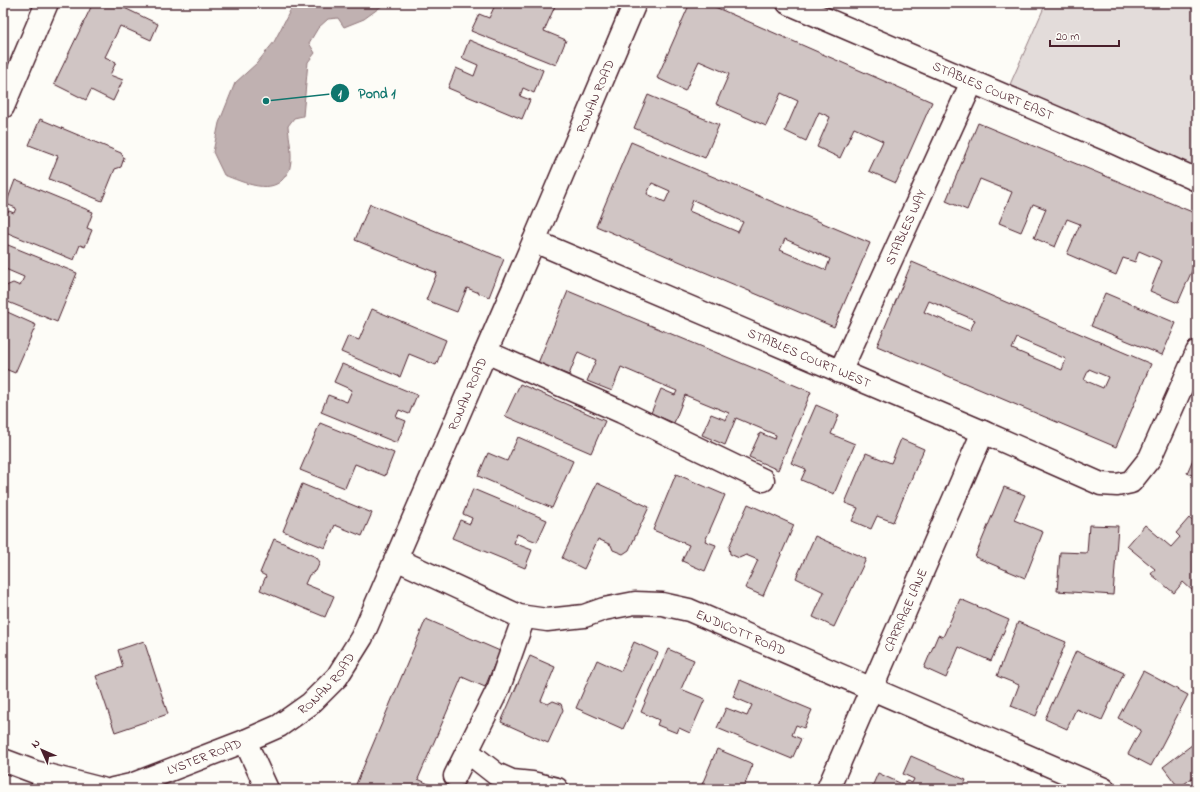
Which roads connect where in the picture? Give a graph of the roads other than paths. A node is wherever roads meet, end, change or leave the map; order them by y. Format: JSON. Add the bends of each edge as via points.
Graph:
{"nodes":[{"id":1,"x":47,"y":3,"type":"edge"},
{"id":2,"x":635,"y":3,"type":"edge"},
{"id":3,"x":788,"y":3,"type":"edge"},
{"id":4,"x":829,"y":11,"type":"edge"},
{"id":5,"x":972,"y":82,"type":"junction"},
{"id":6,"x":3,"y":107,"type":"edge"},
{"id":7,"x":1197,"y":180,"type":"edge"},
{"id":8,"x":534,"y":241,"type":"junction"},
{"id":9,"x":486,"y":352,"type":"junction"},
{"id":10,"x":1195,"y":355,"type":"edge"},
{"id":11,"x":840,"y":372,"type":"junction"},
{"id":12,"x":983,"y":432,"type":"junction"},
{"id":13,"x":763,"y":480,"type":"dead end"},
{"id":14,"x":396,"y":559,"type":"junction"},
{"id":15,"x":524,"y":616,"type":"junction"},
{"id":16,"x":872,"y":689,"type":"junction"},
{"id":17,"x":246,"y":741,"type":"junction"},
{"id":18,"x":468,"y":752,"type":"junction"},
{"id":19,"x":3,"y":760,"type":"edge"},
{"id":20,"x":456,"y":776,"type":"dead end"},
{"id":21,"x":102,"y":789,"type":"edge"},
{"id":22,"x":114,"y":789,"type":"edge"},
{"id":23,"x":267,"y":789,"type":"edge"},
{"id":24,"x":557,"y":789,"type":"edge"},
{"id":25,"x":828,"y":789,"type":"edge"},
{"id":26,"x":1104,"y":789,"type":"edge"}],
"edges":[{"from":1,"to":6,"type":"street"},
{"from":2,"to":8,"type":"street","name":"RONAN ROAD"},
{"from":3,"to":4,"type":"street","name":"STABLES COURT EAST"},
{"from":4,"to":5,"type":"street","name":"STABLES COURT EAST"},
{"from":5,"to":7,"type":"street","name":"STABLES COURT EAST"},
{"from":5,"to":11,"type":"street","name":"STABLES WAY"},
{"from":8,"to":9,"type":"street","name":"RONAN ROAD"},
{"from":8,"to":11,"type":"street","name":"STABLES COURT WEST"},
{"from":9,"to":13,"type":"street","via":[[622,412]]},
{"from":9,"to":14,"type":"street","name":"RONAN ROAD"},
{"from":10,"to":12,"type":"street","name":"STABLES COURT WEST","via":[[1150,458],[1131,482],[1117,485],[1101,484]]},
{"from":11,"to":12,"type":"street","name":"STABLES COURT WEST"},
{"from":12,"to":16,"type":"street","name":"CARRIAGE LANE"},
{"from":14,"to":15,"type":"street","name":"ENDICOTT ROAD","via":[[519,616]]},
{"from":14,"to":17,"type":"street","name":"RONAN ROAD","via":[[362,637],[337,676],[310,704],[279,726]]},
{"from":15,"to":16,"type":"street","name":"ENDICOTT ROAD","via":[[547,620],[584,616],[635,603],[689,610]]},
{"from":15,"to":18,"type":"street","via":[[499,687]]},
{"from":16,"to":25,"type":"street","name":"CARRIAGE LANE"},
{"from":16,"to":26,"type":"street","name":"ENDICOTT ROAD"},
{"from":17,"to":22,"type":"street","name":"LYSTER ROAD","via":[[131,785]]},
{"from":17,"to":23,"type":"street","name":"LYSTER ROAD"},
{"from":18,"to":20,"type":"street"},
{"from":18,"to":24,"type":"street","via":[[496,774],[512,780]]},
{"from":19,"to":21,"type":"street","via":[[35,772]]}]}
